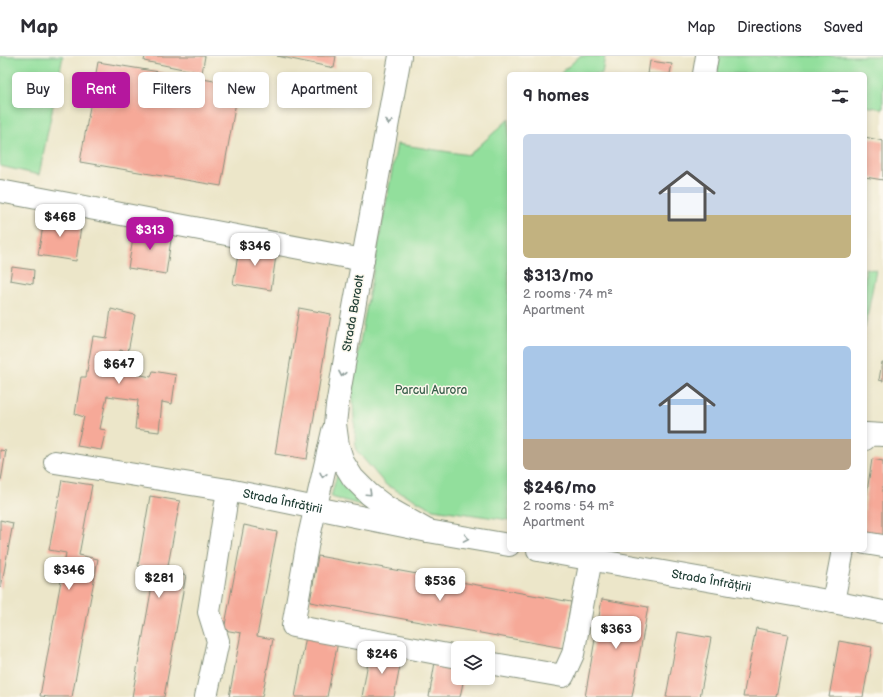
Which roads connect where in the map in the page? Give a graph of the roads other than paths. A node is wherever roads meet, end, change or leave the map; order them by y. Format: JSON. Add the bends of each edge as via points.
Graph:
{"nodes":[{"id":1,"x":400,"y":56,"type":"edge"},
{"id":2,"x":707,"y":56,"type":"edge"},
{"id":3,"x":704,"y":72,"type":"edge"},
{"id":4,"x":0,"y":191,"type":"edge"},
{"id":5,"x":363,"y":260,"type":"junction"},
{"id":6,"x":335,"y":424,"type":"junction"},
{"id":7,"x":867,"y":434,"type":"edge"},
{"id":8,"x":883,"y":435,"type":"edge"},
{"id":9,"x":55,"y":462,"type":"dead end"},
{"id":10,"x":228,"y":490,"type":"junction"},
{"id":11,"x":316,"y":508,"type":"junction"},
{"id":12,"x":428,"y":531,"type":"junction"},
{"id":13,"x":867,"y":543,"type":"edge"},
{"id":14,"x":507,"y":545,"type":"edge"},
{"id":15,"x":883,"y":546,"type":"edge"},
{"id":16,"x":550,"y":552,"type":"edge"},
{"id":17,"x":843,"y":552,"type":"edge"},
{"id":18,"x":614,"y":557,"type":"edge"},
{"id":19,"x":591,"y":559,"type":"junction"},
{"id":20,"x":833,"y":602,"type":"junction"},
{"id":21,"x":883,"y":612,"type":"edge"},
{"id":22,"x":451,"y":656,"type":"edge"},
{"id":23,"x":495,"y":664,"type":"edge"},
{"id":24,"x":206,"y":697,"type":"edge"}],
"edges":[{"from":1,"to":5,"type":"street","name":"Strada Baraolt","one_way":true},
{"from":2,"to":3,"type":"street"},
{"from":4,"to":5,"type":"street"},
{"from":5,"to":6,"type":"street","name":"Strada Baraolt","one_way":true},
{"from":6,"to":11,"type":"street","one_way":true},
{"from":6,"to":12,"type":"street","name":"Strada Baraolt","one_way":true,"via":[[343,462],[353,478],[386,507]]},
{"from":7,"to":8,"type":"street"},
{"from":9,"to":10,"type":"street","name":"Strada Înfrățirii"},
{"from":10,"to":11,"type":"street","name":"Strada Înfrățirii"},
{"from":10,"to":24,"type":"street","via":[[209,612],[218,640]]},
{"from":11,"to":12,"type":"street","name":"Strada Înfrățirii"},
{"from":11,"to":22,"type":"street","via":[[293,626]]},
{"from":12,"to":14,"type":"street","name":"Strada Înfrățirii","one_way":true},
{"from":13,"to":15,"type":"street"},
{"from":16,"to":19,"type":"street","name":"Strada Înfrățirii"},
{"from":17,"to":20,"type":"street"},
{"from":18,"to":19,"type":"street","name":"Strada Înfrățirii"},
{"from":18,"to":20,"type":"street","name":"Strada Înfrățirii"},
{"from":19,"to":23,"type":"street","via":[[573,654],[563,676]]},
{"from":20,"to":21,"type":"street","name":"Strada Înfrățirii"}]}
